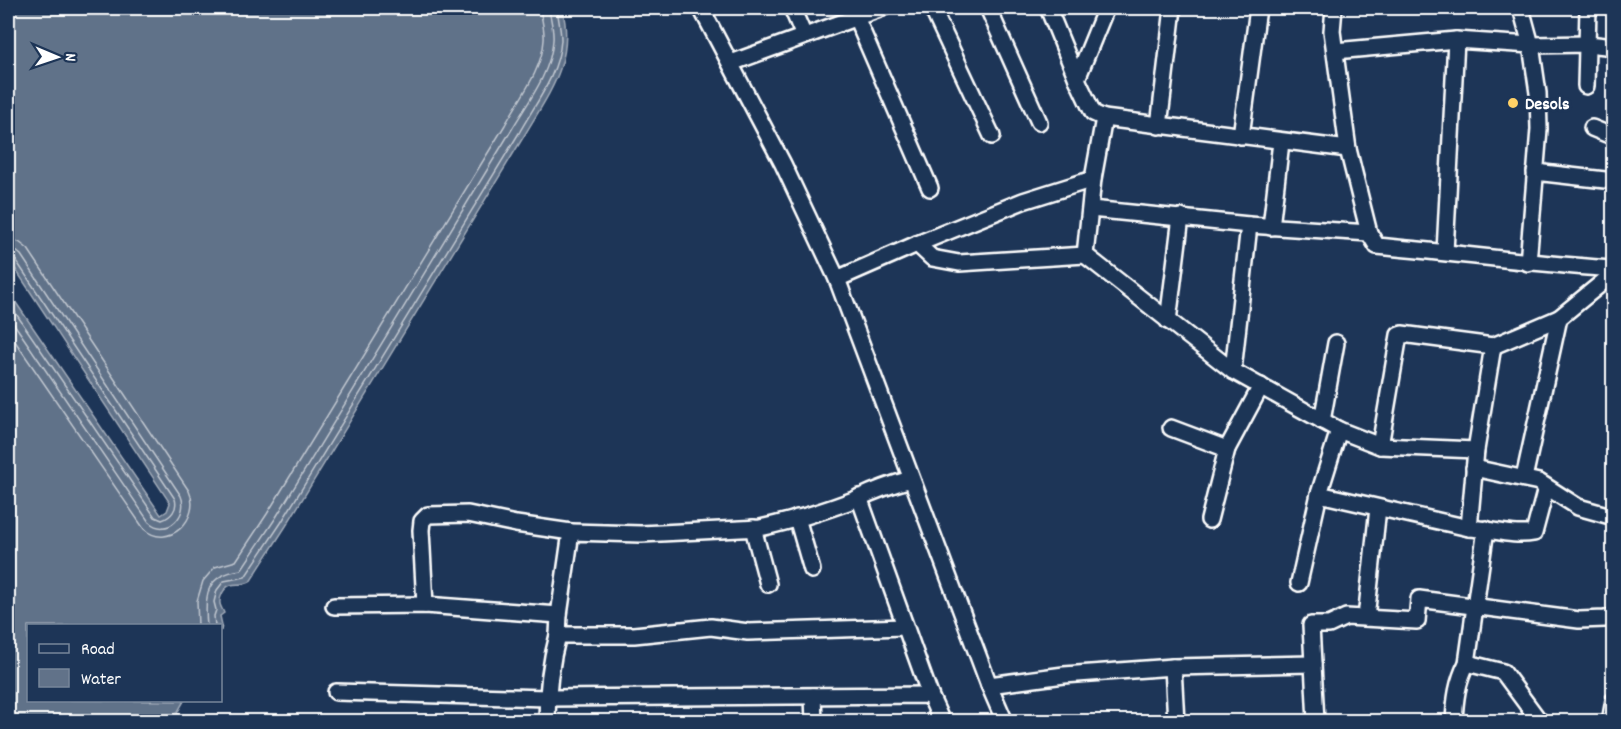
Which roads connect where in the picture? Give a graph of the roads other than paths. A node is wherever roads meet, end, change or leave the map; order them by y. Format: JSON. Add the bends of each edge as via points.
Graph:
{"nodes":[{"id":1,"x":700,"y":8,"type":"edge"},
{"id":2,"x":792,"y":8,"type":"edge"},
{"id":3,"x":882,"y":8,"type":"edge"},
{"id":4,"x":932,"y":8,"type":"edge"},
{"id":5,"x":988,"y":8,"type":"edge"},
{"id":6,"x":1048,"y":8,"type":"edge"},
{"id":7,"x":1106,"y":8,"type":"edge"},
{"id":8,"x":1173,"y":8,"type":"edge"},
{"id":9,"x":1258,"y":8,"type":"edge"},
{"id":10,"x":1334,"y":8,"type":"edge"},
{"id":11,"x":1521,"y":8,"type":"edge"},
{"id":12,"x":1588,"y":8,"type":"edge"},
{"id":13,"x":854,"y":12,"type":"edge"},
{"id":14,"x":804,"y":36,"type":"junction"},
{"id":15,"x":1456,"y":40,"type":"junction"},
{"id":16,"x":1588,"y":44,"type":"junction"},
{"id":17,"x":1531,"y":45,"type":"junction"},
{"id":18,"x":1614,"y":47,"type":"edge"},
{"id":19,"x":1335,"y":51,"type":"junction"},
{"id":20,"x":731,"y":63,"type":"junction"},
{"id":21,"x":1077,"y":79,"type":"junction"},
{"id":22,"x":1586,"y":86,"type":"dead end"},
{"id":23,"x":1104,"y":118,"type":"junction"},
{"id":24,"x":1039,"y":122,"type":"dead end"},
{"id":25,"x":1159,"y":126,"type":"junction"},
{"id":26,"x":1592,"y":128,"type":"dead end"},
{"id":27,"x":992,"y":136,"type":"dead end"},
{"id":28,"x":1241,"y":136,"type":"junction"},
{"id":29,"x":1614,"y":138,"type":"edge"},
{"id":30,"x":1281,"y":142,"type":"junction"},
{"id":31,"x":1348,"y":149,"type":"junction"},
{"id":32,"x":1535,"y":172,"type":"junction"},
{"id":33,"x":1093,"y":179,"type":"junction"},
{"id":34,"x":1614,"y":181,"type":"edge"},
{"id":35,"x":930,"y":188,"type":"dead end"},
{"id":36,"x":1091,"y":209,"type":"junction"},
{"id":37,"x":1181,"y":218,"type":"junction"},
{"id":38,"x":1249,"y":225,"type":"junction"},
{"id":39,"x":1270,"y":227,"type":"junction"},
{"id":40,"x":1369,"y":233,"type":"junction"},
{"id":41,"x":917,"y":244,"type":"junction"},
{"id":42,"x":1445,"y":252,"type":"junction"},
{"id":43,"x":1085,"y":255,"type":"junction"},
{"id":44,"x":1528,"y":263,"type":"junction"},
{"id":45,"x":1614,"y":271,"type":"edge"},
{"id":46,"x":837,"y":279,"type":"junction"},
{"id":47,"x":1559,"y":318,"type":"junction"},
{"id":48,"x":1168,"y":321,"type":"junction"},
{"id":49,"x":1336,"y":343,"type":"dead end"},
{"id":50,"x":1493,"y":346,"type":"junction"},
{"id":51,"x":1233,"y":371,"type":"junction"},
{"id":52,"x":1261,"y":386,"type":"junction"},
{"id":53,"x":1322,"y":421,"type":"junction"},
{"id":54,"x":1171,"y":428,"type":"dead end"},
{"id":55,"x":1339,"y":430,"type":"junction"},
{"id":56,"x":1380,"y":446,"type":"junction"},
{"id":57,"x":1227,"y":449,"type":"junction"},
{"id":58,"x":1476,"y":450,"type":"junction"},
{"id":59,"x":1474,"y":468,"type":"junction"},
{"id":60,"x":1524,"y":478,"type":"junction"},
{"id":61,"x":911,"y":479,"type":"junction"},
{"id":62,"x":1546,"y":488,"type":"junction"},
{"id":63,"x":1319,"y":494,"type":"junction"},
{"id":64,"x":863,"y":495,"type":"junction"},
{"id":65,"x":1378,"y":508,"type":"junction"},
{"id":66,"x":1614,"y":517,"type":"edge"},
{"id":67,"x":796,"y":518,"type":"junction"},
{"id":68,"x":1209,"y":520,"type":"dead end"},
{"id":69,"x":753,"y":528,"type":"junction"},
{"id":70,"x":1469,"y":528,"type":"junction"},
{"id":71,"x":1486,"y":529,"type":"junction"},
{"id":72,"x":571,"y":532,"type":"junction"},
{"id":73,"x":812,"y":570,"type":"dead end"},
{"id":74,"x":768,"y":584,"type":"dead end"},
{"id":75,"x":1299,"y":584,"type":"dead end"},
{"id":76,"x":425,"y":605,"type":"junction"},
{"id":77,"x":1475,"y":605,"type":"junction"},
{"id":78,"x":334,"y":606,"type":"dead end"},
{"id":79,"x":559,"y":615,"type":"junction"},
{"id":80,"x":1614,"y":616,"type":"edge"},
{"id":81,"x":1366,"y":618,"type":"junction"},
{"id":82,"x":905,"y":627,"type":"junction"},
{"id":83,"x":558,"y":635,"type":"junction"},
{"id":84,"x":1467,"y":663,"type":"junction"},
{"id":85,"x":1313,"y":664,"type":"junction"},
{"id":86,"x":1173,"y":668,"type":"junction"},
{"id":87,"x":989,"y":685,"type":"junction"},
{"id":88,"x":336,"y":692,"type":"dead end"},
{"id":89,"x":930,"y":695,"type":"junction"},
{"id":90,"x":813,"y":696,"type":"junction"},
{"id":91,"x":547,"y":698,"type":"junction"},
{"id":92,"x":1614,"y":700,"type":"edge"},
{"id":93,"x":547,"y":722,"type":"edge"},
{"id":94,"x":814,"y":722,"type":"edge"},
{"id":95,"x":942,"y":722,"type":"edge"},
{"id":96,"x":1005,"y":722,"type":"edge"},
{"id":97,"x":1176,"y":722,"type":"edge"},
{"id":98,"x":1316,"y":722,"type":"edge"},
{"id":99,"x":1454,"y":722,"type":"edge"},
{"id":100,"x":1540,"y":722,"type":"edge"},
{"id":101,"x":1610,"y":722,"type":"edge"}],
"edges":[{"from":1,"to":20,"type":"street"},
{"from":2,"to":14,"type":"street"},
{"from":3,"to":13,"type":"street"},
{"from":4,"to":27,"type":"street"},
{"from":5,"to":24,"type":"street"},
{"from":6,"to":21,"type":"street"},
{"from":7,"to":21,"type":"street"},
{"from":8,"to":25,"type":"street"},
{"from":9,"to":28,"type":"street"},
{"from":10,"to":19,"type":"street"},
{"from":11,"to":17,"type":"street"},
{"from":12,"to":16,"type":"street"},
{"from":13,"to":14,"type":"street"},
{"from":13,"to":35,"type":"street"},
{"from":14,"to":20,"type":"street"},
{"from":15,"to":17,"type":"street"},
{"from":15,"to":19,"type":"street"},
{"from":15,"to":42,"type":"street"},
{"from":16,"to":17,"type":"street"},
{"from":16,"to":18,"type":"street"},
{"from":16,"to":22,"type":"street"},
{"from":17,"to":32,"type":"street","via":[[1538,93]]},
{"from":19,"to":31,"type":"street"},
{"from":20,"to":46,"type":"street"},
{"from":21,"to":23,"type":"street","via":[[1093,113]]},
{"from":23,"to":25,"type":"street"},
{"from":23,"to":33,"type":"street"},
{"from":25,"to":28,"type":"street"},
{"from":26,"to":29,"type":"street"},
{"from":28,"to":30,"type":"street"},
{"from":30,"to":31,"type":"street"},
{"from":30,"to":39,"type":"street"},
{"from":31,"to":40,"type":"street"},
{"from":32,"to":34,"type":"street"},
{"from":32,"to":44,"type":"street"},
{"from":33,"to":36,"type":"street"},
{"from":33,"to":41,"type":"street","via":[[1023,201]]},
{"from":36,"to":37,"type":"street"},
{"from":36,"to":43,"type":"street"},
{"from":37,"to":38,"type":"street"},
{"from":37,"to":48,"type":"street"},
{"from":38,"to":39,"type":"street"},
{"from":38,"to":51,"type":"street"},
{"from":39,"to":40,"type":"street"},
{"from":40,"to":42,"type":"street","via":[[1377,246]]},
{"from":41,"to":43,"type":"street","via":[[932,258],[959,263]]},
{"from":41,"to":46,"type":"street"},
{"from":42,"to":44,"type":"street"},
{"from":43,"to":48,"type":"street"},
{"from":44,"to":45,"type":"street"},
{"from":45,"to":47,"type":"street"},
{"from":46,"to":61,"type":"street"},
{"from":47,"to":50,"type":"street"},
{"from":47,"to":60,"type":"street"},
{"from":48,"to":51,"type":"street"},
{"from":49,"to":53,"type":"street"},
{"from":50,"to":56,"type":"street","via":[[1399,335]]},
{"from":50,"to":58,"type":"street"},
{"from":51,"to":52,"type":"street"},
{"from":52,"to":53,"type":"street"},
{"from":52,"to":57,"type":"street"},
{"from":53,"to":55,"type":"street"},
{"from":54,"to":57,"type":"street"},
{"from":55,"to":56,"type":"street"},
{"from":55,"to":63,"type":"street"},
{"from":56,"to":58,"type":"street"},
{"from":57,"to":68,"type":"street"},
{"from":58,"to":59,"type":"street"},
{"from":59,"to":60,"type":"street"},
{"from":59,"to":70,"type":"street"},
{"from":60,"to":62,"type":"street"},
{"from":61,"to":64,"type":"street"},
{"from":61,"to":87,"type":"street"},
{"from":62,"to":66,"type":"street","via":[[1578,507]]},
{"from":62,"to":71,"type":"street","via":[[1534,533]]},
{"from":63,"to":65,"type":"street"},
{"from":63,"to":75,"type":"street"},
{"from":64,"to":67,"type":"street"},
{"from":64,"to":82,"type":"street"},
{"from":65,"to":70,"type":"street"},
{"from":65,"to":81,"type":"street"},
{"from":67,"to":69,"type":"street"},
{"from":67,"to":73,"type":"street"},
{"from":69,"to":72,"type":"street","via":[[641,534]]},
{"from":69,"to":74,"type":"street"},
{"from":70,"to":71,"type":"street"},
{"from":71,"to":77,"type":"street"},
{"from":72,"to":76,"type":"street","via":[[468,514],[428,515],[421,530]]},
{"from":72,"to":79,"type":"street"},
{"from":76,"to":78,"type":"street"},
{"from":76,"to":79,"type":"street"},
{"from":77,"to":80,"type":"street","via":[[1579,620]]},
{"from":77,"to":81,"type":"street","via":[[1419,599],[1417,621]]},
{"from":77,"to":84,"type":"street"},
{"from":79,"to":83,"type":"street"},
{"from":81,"to":85,"type":"street","via":[[1346,617],[1329,625],[1311,625]]},
{"from":82,"to":83,"type":"street","via":[[748,632],[711,627],[634,635]]},
{"from":82,"to":89,"type":"street"},
{"from":83,"to":91,"type":"street"},
{"from":84,"to":99,"type":"street","via":[[1455,696]]},
{"from":84,"to":100,"type":"street","via":[[1503,672]]},
{"from":85,"to":86,"type":"street"},
{"from":85,"to":98,"type":"street"},
{"from":86,"to":87,"type":"street","via":[[1064,675]]},
{"from":86,"to":97,"type":"street"},
{"from":87,"to":96,"type":"street"},
{"from":88,"to":91,"type":"street"},
{"from":89,"to":90,"type":"street"},
{"from":89,"to":95,"type":"street"},
{"from":90,"to":91,"type":"street"},
{"from":90,"to":94,"type":"street"},
{"from":91,"to":93,"type":"street"},
{"from":92,"to":101,"type":"street"}]}
